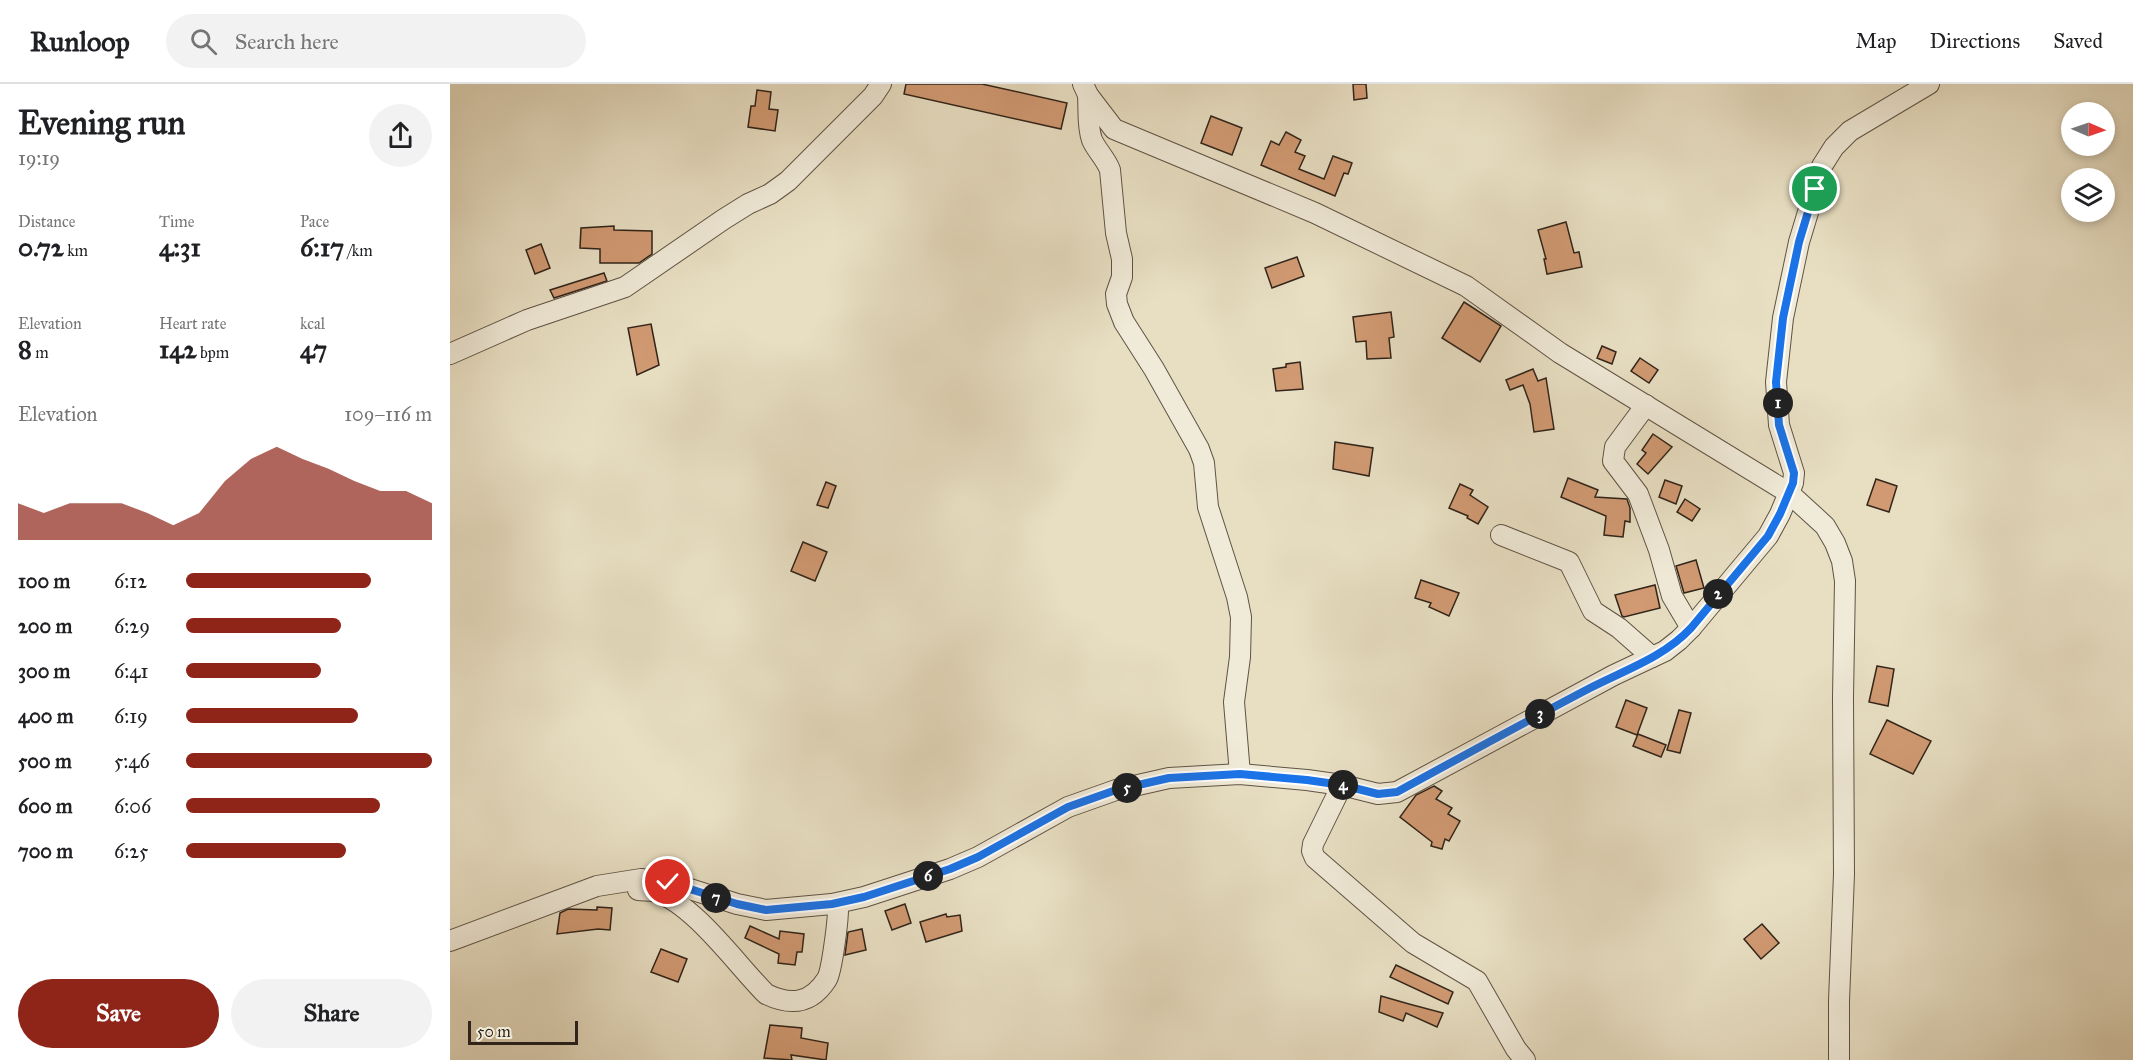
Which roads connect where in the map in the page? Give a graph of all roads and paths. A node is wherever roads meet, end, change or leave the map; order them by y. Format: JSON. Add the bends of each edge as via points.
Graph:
{"nodes":[{"id":1,"x":881,"y":84,"type":"edge"},
{"id":2,"x":1929,"y":84,"type":"edge"},
{"id":3,"x":1085,"y":90,"type":"edge"},
{"id":4,"x":1088,"y":124,"type":"junction"},
{"id":5,"x":1114,"y":129,"type":"junction"},
{"id":6,"x":450,"y":354,"type":"edge"},
{"id":7,"x":1646,"y":405,"type":"junction"},
{"id":8,"x":1789,"y":493,"type":"junction"},
{"id":9,"x":1501,"y":535,"type":"dead end"},
{"id":10,"x":1691,"y":628,"type":"junction"},
{"id":11,"x":1652,"y":657,"type":"junction"},
{"id":12,"x":1240,"y":774,"type":"junction"},
{"id":13,"x":1342,"y":785,"type":"junction"},
{"id":14,"x":597,"y":886,"type":"junction"},
{"id":15,"x":832,"y":904,"type":"junction"},
{"id":16,"x":450,"y":940,"type":"edge"},
{"id":17,"x":1525,"y":1060,"type":"edge"},
{"id":18,"x":1839,"y":1060,"type":"edge"}],
"edges":[{"from":1,"to":6,"type":"street","via":[[788,181],[724,219],[625,287],[527,320]]},
{"from":2,"to":8,"type":"street","via":[[1850,131],[1834,147],[1818,177],[1783,318],[1776,382],[1779,425],[1794,473]]},
{"from":3,"to":4,"type":"street"},
{"from":3,"to":5,"type":"street"},
{"from":4,"to":5,"type":"street"},
{"from":4,"to":12,"type":"street","via":[[1110,170],[1122,259],[1117,304],[1199,449],[1208,507],[1237,597],[1240,657],[1234,702]]},
{"from":5,"to":7,"type":"street","via":[[1315,213],[1466,286],[1560,353]]},
{"from":7,"to":8,"type":"street"},
{"from":7,"to":10,"type":"street","via":[[1615,447],[1613,461],[1638,494],[1672,596]]},
{"from":8,"to":10,"type":"street","via":[[1768,536]]},
{"from":8,"to":18,"type":"street","via":[[1825,526],[1842,561],[1845,580]]},
{"from":9,"to":11,"type":"street","via":[[1569,561],[1593,611]]},
{"from":10,"to":11,"type":"street"},
{"from":11,"to":13,"type":"street","via":[[1397,792],[1378,794]]},
{"from":12,"to":13,"type":"street"},
{"from":12,"to":15,"type":"street","via":[[1169,778],[1116,790],[1068,807],[950,869]]},
{"from":13,"to":17,"type":"street","via":[[1312,844],[1315,858],[1413,943],[1477,981]]},
{"from":14,"to":15,"type":"street","via":[[641,879],[668,882],[766,910]]},
{"from":14,"to":15,"type":"street","via":[[656,892],[682,905],[766,994],[793,1002],[809,998],[828,978],[838,926],[838,909]]},
{"from":14,"to":16,"type":"street"}]}
